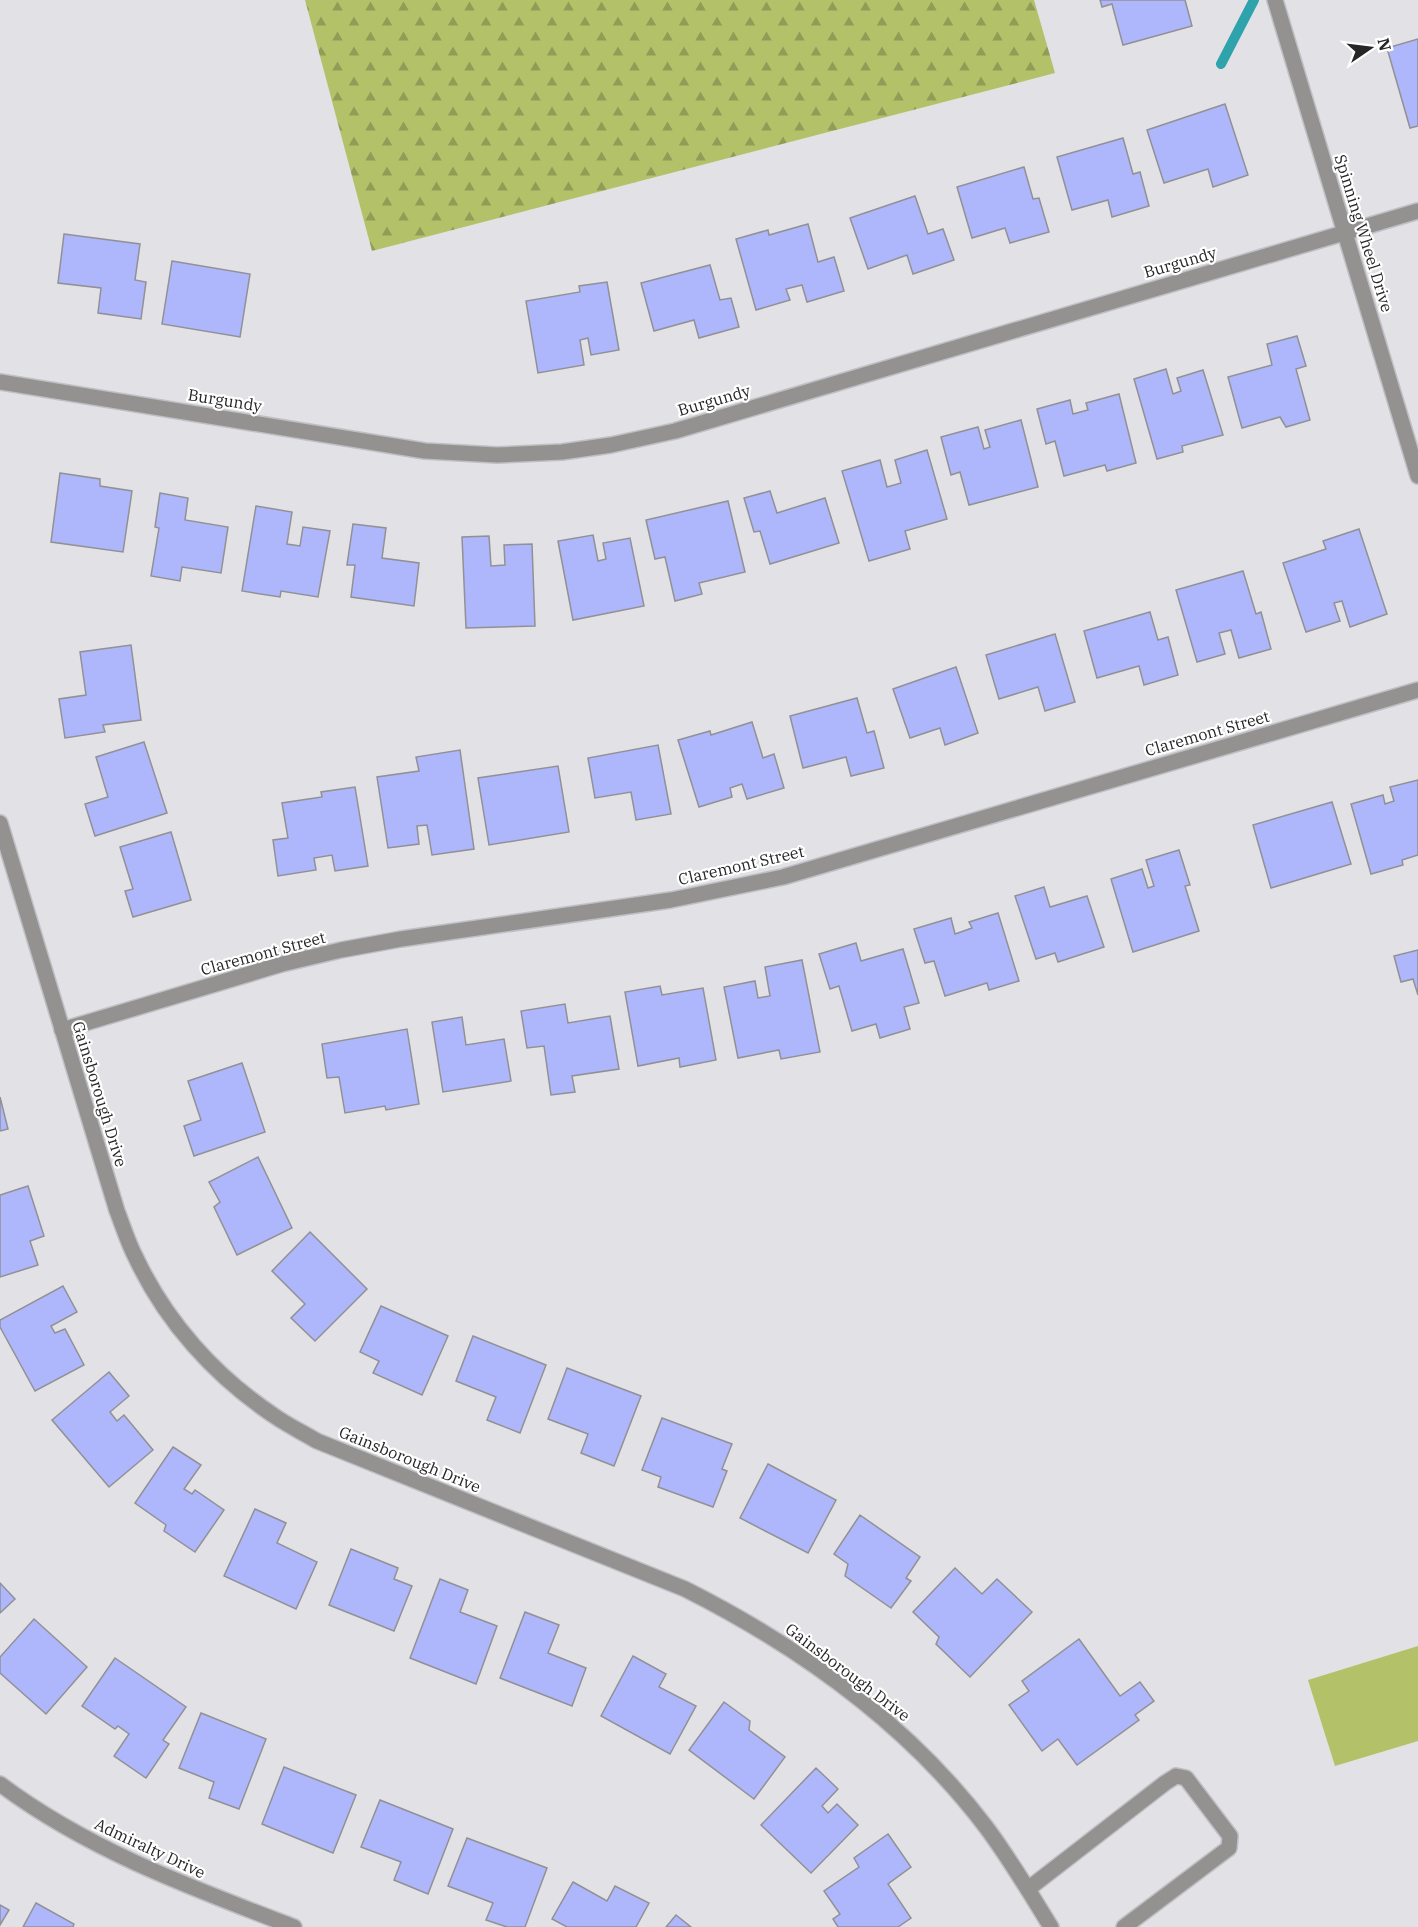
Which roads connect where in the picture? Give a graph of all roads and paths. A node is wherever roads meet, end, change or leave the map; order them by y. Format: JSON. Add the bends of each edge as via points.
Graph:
{"nodes":[{"id":1,"x":1275,"y":0,"type":"edge"},
{"id":2,"x":1418,"y":211,"type":"edge"},
{"id":3,"x":1345,"y":232,"type":"junction"},
{"id":4,"x":0,"y":382,"type":"edge"},
{"id":5,"x":1418,"y":476,"type":"edge"},
{"id":6,"x":1418,"y":690,"type":"edge"},
{"id":7,"x":0,"y":823,"type":"edge"},
{"id":8,"x":62,"y":1030,"type":"junction"},
{"id":9,"x":0,"y":1784,"type":"edge"},
{"id":10,"x":1028,"y":1889,"type":"junction"},
{"id":11,"x":294,"y":1927,"type":"edge"},
{"id":12,"x":1051,"y":1927,"type":"edge"},
{"id":13,"x":1124,"y":1927,"type":"edge"}],
"edges":[{"from":1,"to":3,"type":"street","name":"Spinning Wheel Drive"},
{"from":2,"to":3,"type":"street","name":"Burgundy"},
{"from":3,"to":4,"type":"street","name":"Burgundy","via":[[675,431],[562,452],[497,455],[425,451]]},
{"from":3,"to":5,"type":"street","name":"Spinning Wheel Drive"},
{"from":6,"to":8,"type":"street","name":"Claremont Street","via":[[783,877],[670,900],[341,950]]},
{"from":7,"to":8,"type":"street","name":"Gainsborough Drive"},
{"from":8,"to":10,"type":"street","name":"Gainsborough Drive","via":[[117,1211],[135,1257],[174,1322],[224,1378],[273,1416],[317,1441],[685,1589],[796,1652],[876,1712],[915,1748],[986,1827]]},
{"from":9,"to":11,"type":"street","name":"Admiralty Drive","via":[[98,1846],[165,1877]]},
{"from":10,"to":12,"type":"street","name":"Gainsborough Drive"},
{"from":10,"to":13,"type":"street","via":[[1165,1783],[1176,1776],[1186,1778],[1230,1836],[1229,1848]]}]}
